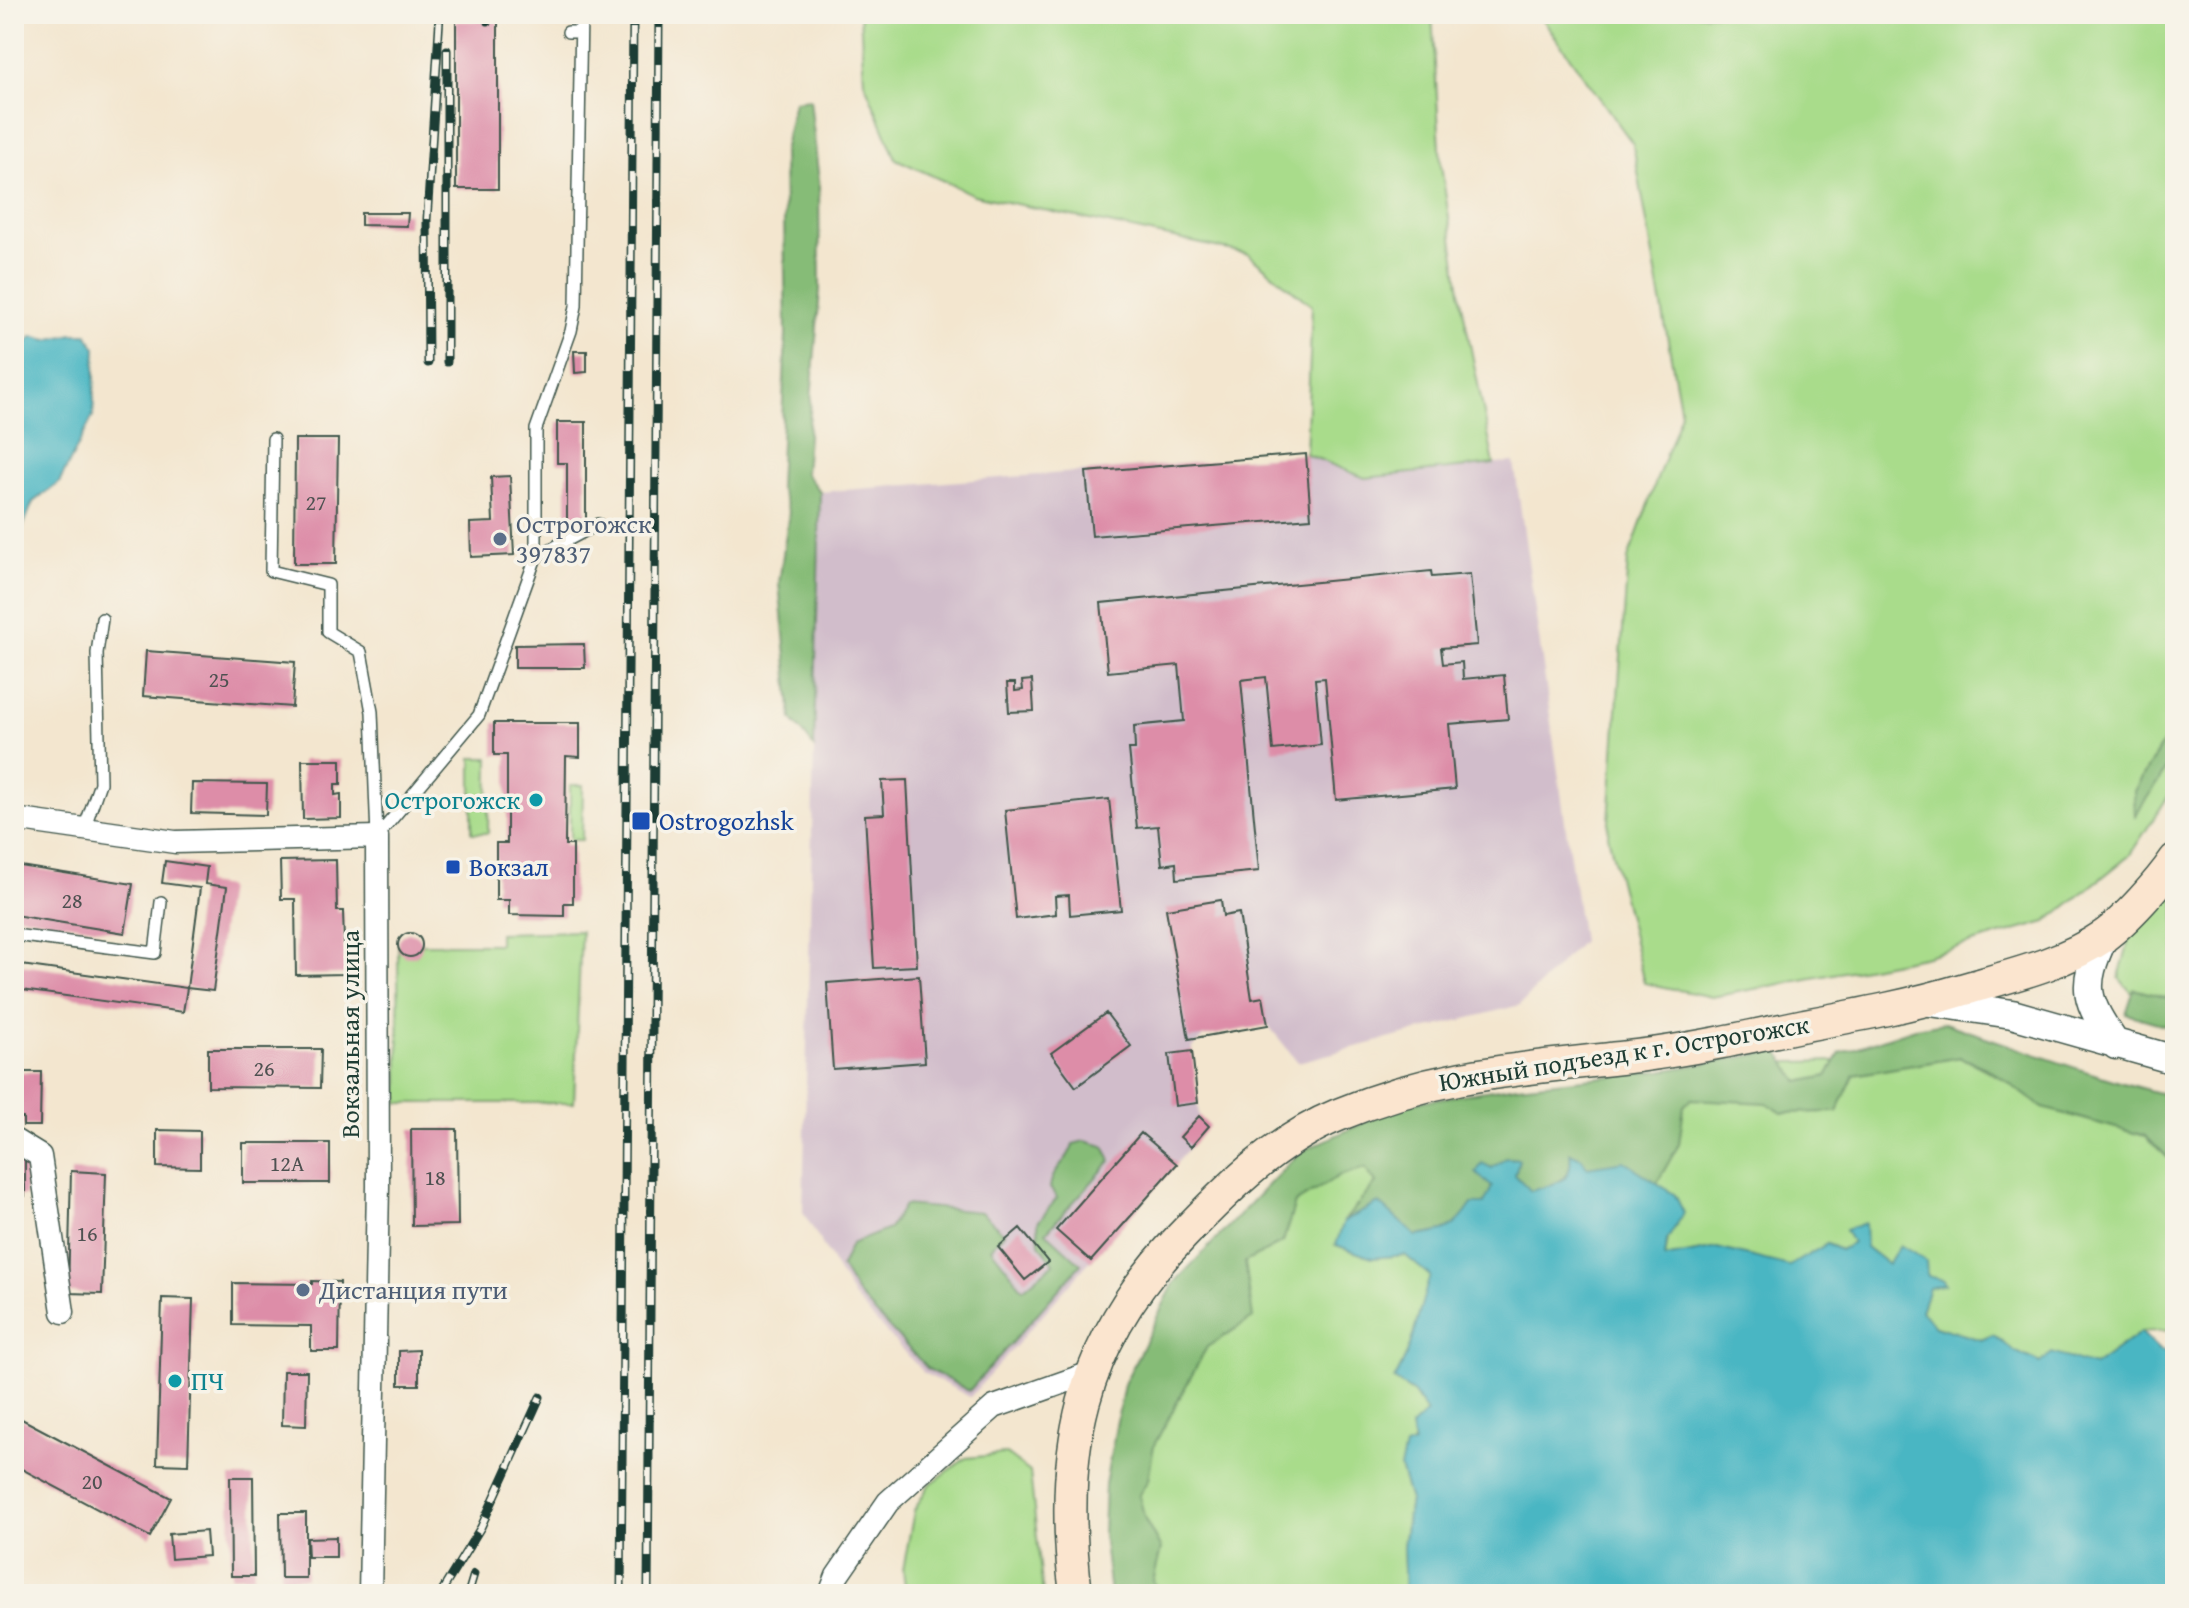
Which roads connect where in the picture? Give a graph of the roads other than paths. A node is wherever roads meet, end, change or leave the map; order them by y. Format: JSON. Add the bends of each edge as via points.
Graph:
{"nodes":[{"id":1,"x":581,"y":14,"type":"edge"},
{"id":2,"x":273,"y":439,"type":"dead end"},
{"id":3,"x":598,"y":524,"type":"dead end"},
{"id":4,"x":536,"y":557,"type":"junction"},
{"id":5,"x":102,"y":619,"type":"dead end"},
{"id":6,"x":14,"y":819,"type":"edge"},
{"id":7,"x":84,"y":829,"type":"junction"},
{"id":8,"x":377,"y":837,"type":"junction"},
{"id":9,"x":2175,"y":860,"type":"edge"},
{"id":10,"x":161,"y":902,"type":"dead end"},
{"id":11,"x":14,"y":935,"type":"edge"},
{"id":12,"x":2104,"y":936,"type":"junction"},
{"id":13,"x":1925,"y":1001,"type":"junction"},
{"id":14,"x":2116,"y":1045,"type":"junction"},
{"id":15,"x":2175,"y":1060,"type":"edge"},
{"id":16,"x":14,"y":1140,"type":"edge"},
{"id":17,"x":63,"y":1312,"type":"dead end"},
{"id":18,"x":1093,"y":1372,"type":"junction"},
{"id":19,"x":370,"y":1594,"type":"edge"},
{"id":20,"x":830,"y":1594,"type":"edge"},
{"id":21,"x":1076,"y":1594,"type":"edge"}],
"edges":[{"from":1,"to":4,"type":"lane","via":[[574,32],[576,306],[536,429]]},
{"from":2,"to":8,"type":"lane","via":[[271,571],[328,585],[328,632],[361,652],[372,712]]},
{"from":3,"to":4,"type":"lane"},
{"from":4,"to":8,"type":"lane","via":[[479,715]]},
{"from":5,"to":7,"type":"lane","via":[[97,653],[100,783]]},
{"from":6,"to":7,"type":"street"},
{"from":7,"to":8,"type":"street","via":[[175,842]]},
{"from":8,"to":19,"type":"street","name":"Вокзальная улица","via":[[378,1186]]},
{"from":9,"to":12,"type":"main road"},
{"from":10,"to":11,"type":"lane","via":[[155,953]]},
{"from":12,"to":13,"type":"main road","name":"Южный подъезд к г. Острогожск","via":[[2038,968]]},
{"from":12,"to":14,"type":"street","via":[[2092,963],[2088,999]]},
{"from":13,"to":14,"type":"street","via":[[2012,1014]]},
{"from":13,"to":18,"type":"main road","name":"Южный подъезд к г. Острогожск","via":[[1734,1040],[1489,1070],[1432,1082],[1335,1116],[1282,1144],[1154,1265],[1115,1319]]},
{"from":14,"to":15,"type":"street"},
{"from":16,"to":17,"type":"street","via":[[40,1156]]},
{"from":18,"to":20,"type":"street","via":[[994,1407],[888,1502]]},
{"from":18,"to":21,"type":"main road","name":"Южный подъезд к г. Острогожск","via":[[1077,1420],[1071,1479]]}]}
